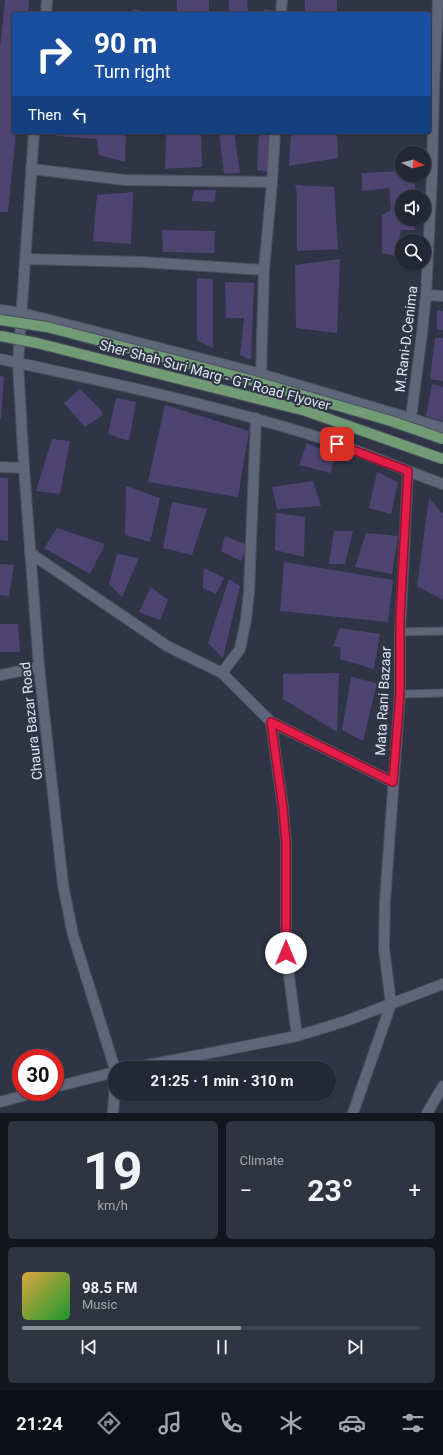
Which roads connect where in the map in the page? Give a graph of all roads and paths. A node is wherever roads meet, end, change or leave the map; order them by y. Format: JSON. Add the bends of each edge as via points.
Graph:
{"nodes":[{"id":1,"x":47,"y":0,"type":"edge"},
{"id":2,"x":282,"y":0,"type":"edge"},
{"id":3,"x":438,"y":0,"type":"edge"},
{"id":4,"x":46,"y":12,"type":"edge"},
{"id":5,"x":281,"y":12,"type":"edge"},
{"id":6,"x":34,"y":134,"type":"edge"},
{"id":7,"x":275,"y":134,"type":"edge"},
{"id":8,"x":31,"y":169,"type":"junction"},
{"id":9,"x":272,"y":182,"type":"junction"},
{"id":10,"x":26,"y":259,"type":"junction"},
{"id":11,"x":264,"y":270,"type":"junction"},
{"id":12,"x":426,"y":295,"type":"junction"},
{"id":13,"x":443,"y":296,"type":"edge"},
{"id":14,"x":0,"y":310,"type":"edge"},
{"id":15,"x":22,"y":313,"type":"junction"},
{"id":16,"x":0,"y":320,"type":"edge"},
{"id":17,"x":0,"y":336,"type":"edge"},
{"id":18,"x":0,"y":359,"type":"edge"},
{"id":19,"x":18,"y":363,"type":"junction"},
{"id":20,"x":261,"y":374,"type":"junction"},
{"id":21,"x":256,"y":418,"type":"junction"},
{"id":22,"x":410,"y":418,"type":"junction"},
{"id":23,"x":443,"y":428,"type":"edge"},
{"id":24,"x":443,"y":439,"type":"edge"},
{"id":25,"x":443,"y":459,"type":"edge"},
{"id":26,"x":0,"y":467,"type":"edge"},
{"id":27,"x":24,"y":468,"type":"junction"},
{"id":28,"x":408,"y":471,"type":"junction"},
{"id":29,"x":443,"y":484,"type":"edge"},
{"id":30,"x":30,"y":553,"type":"junction"},
{"id":31,"x":443,"y":631,"type":"edge"},
{"id":32,"x":400,"y":632,"type":"junction"},
{"id":33,"x":39,"y":667,"type":"junction"},
{"id":34,"x":222,"y":673,"type":"junction"},
{"id":35,"x":0,"y":675,"type":"edge"},
{"id":36,"x":443,"y":693,"type":"edge"},
{"id":37,"x":400,"y":694,"type":"junction"},
{"id":38,"x":271,"y":722,"type":"junction"},
{"id":39,"x":393,"y":782,"type":"junction"},
{"id":40,"x":443,"y":984,"type":"edge"},
{"id":41,"x":391,"y":1004,"type":"junction"},
{"id":42,"x":297,"y":1036,"type":"junction"},
{"id":43,"x":112,"y":1061,"type":"edge"},
{"id":44,"x":169,"y":1061,"type":"edge"},
{"id":45,"x":108,"y":1073,"type":"edge"},
{"id":46,"x":64,"y":1085,"type":"edge"},
{"id":47,"x":443,"y":1086,"type":"edge"},
{"id":48,"x":12,"y":1099,"type":"edge"},
{"id":49,"x":114,"y":1101,"type":"edge"},
{"id":50,"x":0,"y":1102,"type":"edge"},
{"id":51,"x":113,"y":1113,"type":"edge"},
{"id":52,"x":353,"y":1113,"type":"edge"},
{"id":53,"x":427,"y":1113,"type":"edge"}],
"edges":[{"from":1,"to":4,"type":"street"},
{"from":2,"to":5,"type":"street"},
{"from":3,"to":12,"type":"street","name":"M.Rani-D.Cenima"},
{"from":6,"to":8,"type":"street","name":"Chaura Bazar Road"},
{"from":7,"to":9,"type":"street"},
{"from":8,"to":9,"type":"street","via":[[125,180]]},
{"from":8,"to":10,"type":"street","name":"Chaura Bazar Road"},
{"from":9,"to":11,"type":"street"},
{"from":10,"to":11,"type":"street","via":[[142,262]]},
{"from":10,"to":15,"type":"street","name":"Chaura Bazar Road"},
{"from":11,"to":20,"type":"street"},
{"from":12,"to":13,"type":"street"},
{"from":12,"to":22,"type":"street","name":"M.Rani-D.Cenima"},
{"from":14,"to":15,"type":"street"},
{"from":15,"to":19,"type":"street","name":"Chaura Bazar Road"},
{"from":15,"to":20,"type":"street"},
{"from":16,"to":24,"type":"main road","name":"Sher Shah Suri Marg - GT Road Flyover","bridge":true,"via":[[47,327],[243,378],[391,421]]},
{"from":17,"to":25,"type":"main road","name":"Sher Shah Suri Marg - GT Road Flyover","bridge":true,"via":[[37,343],[306,411]]},
{"from":18,"to":19,"type":"street"},
{"from":19,"to":21,"type":"street"},
{"from":19,"to":27,"type":"street","name":"Chaura Bazar Road"},
{"from":20,"to":22,"type":"street"},
{"from":21,"to":28,"type":"street","via":[[323,438]]},
{"from":21,"to":34,"type":"street","via":[[246,620],[240,649]]},
{"from":22,"to":23,"type":"street"},
{"from":26,"to":27,"type":"street"},
{"from":27,"to":30,"type":"street","name":"Chaura Bazar Road"},
{"from":28,"to":29,"type":"street"},
{"from":28,"to":32,"type":"street","name":"Mata Rani Bazaar"},
{"from":30,"to":33,"type":"street","name":"Chaura Bazar Road"},
{"from":30,"to":34,"type":"street","via":[[167,646]]},
{"from":31,"to":32,"type":"lane"},
{"from":32,"to":37,"type":"street","name":"Mata Rani Bazaar"},
{"from":33,"to":35,"type":"street"},
{"from":33,"to":43,"type":"street","name":"Chaura Bazar Road","via":[[63,885],[73,935]]},
{"from":34,"to":38,"type":"street"},
{"from":36,"to":37,"type":"lane"},
{"from":37,"to":39,"type":"street","name":"Mata Rani Bazaar"},
{"from":38,"to":39,"type":"street"},
{"from":38,"to":42,"type":"street","via":[[286,844],[286,953]]},
{"from":39,"to":41,"type":"street","name":"Mata Rani Bazaar","via":[[384,908],[384,948]]},
{"from":40,"to":41,"type":"street"},
{"from":41,"to":42,"type":"street"},
{"from":41,"to":52,"type":"street"},
{"from":42,"to":44,"type":"street"},
{"from":45,"to":46,"type":"street"},
{"from":47,"to":53,"type":"street"},
{"from":48,"to":50,"type":"street"},
{"from":49,"to":51,"type":"street"}]}
